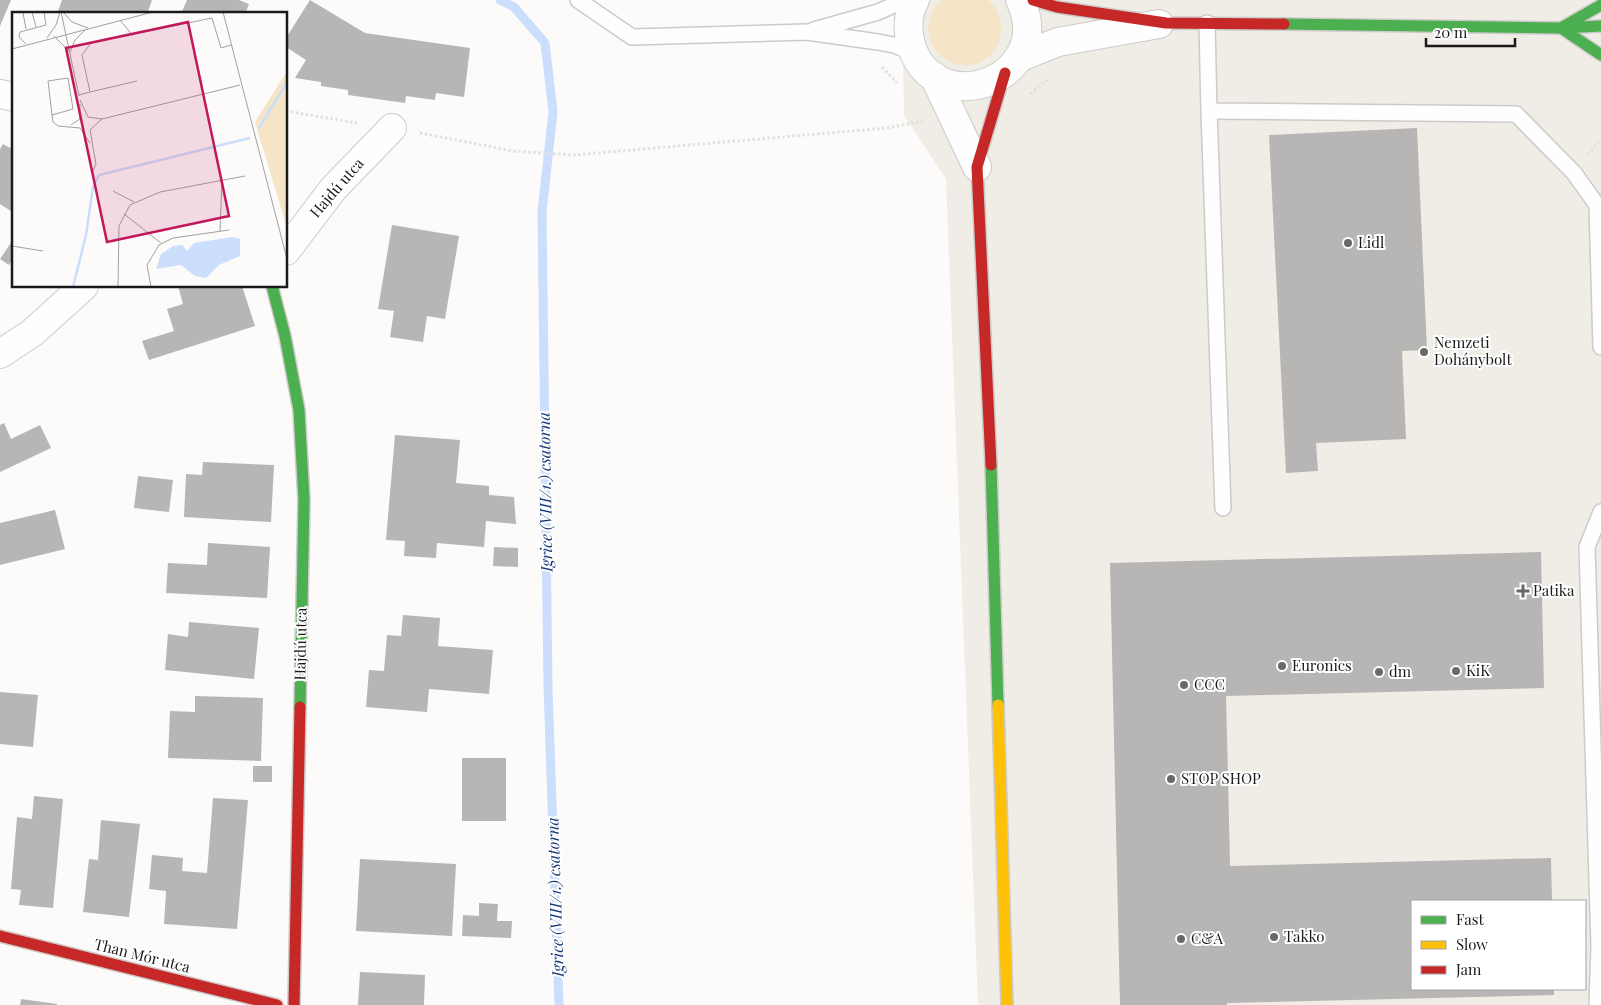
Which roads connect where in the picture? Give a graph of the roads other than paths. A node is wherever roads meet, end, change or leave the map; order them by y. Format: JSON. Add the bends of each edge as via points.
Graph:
{"nodes":[{"id":1,"x":578,"y":0,"type":"edge"},
{"id":2,"x":905,"y":0,"type":"edge"},
{"id":3,"x":915,"y":0,"type":"edge"},
{"id":4,"x":1020,"y":0,"type":"edge"},
{"id":5,"x":1033,"y":0,"type":"edge"},
{"id":6,"x":1601,"y":4,"type":"edge"},
{"id":7,"x":1166,"y":23,"type":"junction"},
{"id":8,"x":1207,"y":23,"type":"junction"},
{"id":9,"x":1601,"y":26,"type":"edge"},
{"id":10,"x":1562,"y":28,"type":"junction"},
{"id":11,"x":807,"y":32,"type":"junction"},
{"id":12,"x":914,"y":53,"type":"junction"},
{"id":13,"x":1601,"y":55,"type":"edge"},
{"id":14,"x":1012,"y":66,"type":"junction"},
{"id":15,"x":934,"y":76,"type":"junction"},
{"id":16,"x":1209,"y":111,"type":"junction"},
{"id":17,"x":392,"y":128,"type":"dead end"},
{"id":18,"x":977,"y":168,"type":"junction"},
{"id":19,"x":288,"y":248,"type":"edge"},
{"id":20,"x":82,"y":288,"type":"edge"},
{"id":21,"x":273,"y":288,"type":"edge"},
{"id":22,"x":1601,"y":347,"type":"edge"},
{"id":23,"x":0,"y":354,"type":"edge"},
{"id":24,"x":1223,"y":508,"type":"dead end"},
{"id":25,"x":1601,"y":512,"type":"edge"},
{"id":26,"x":1594,"y":544,"type":"edge"},
{"id":27,"x":0,"y":936,"type":"edge"},
{"id":28,"x":1600,"y":946,"type":"edge"},
{"id":29,"x":277,"y":1005,"type":"edge"},
{"id":30,"x":294,"y":1005,"type":"edge"},
{"id":31,"x":1007,"y":1005,"type":"edge"},
{"id":32,"x":1597,"y":1005,"type":"edge"}],
"edges":[{"from":1,"to":11,"type":"lane","via":[[632,37]]},
{"from":2,"to":11,"type":"lane","via":[[878,12]]},
{"from":3,"to":12,"type":"street","via":[[908,29]]},
{"from":4,"to":14,"type":"street","via":[[1026,33],[1024,46]]},
{"from":5,"to":7,"type":"street"},
{"from":6,"to":10,"type":"street"},
{"from":7,"to":8,"type":"street"},
{"from":7,"to":14,"type":"street","via":[[1058,42]]},
{"from":8,"to":10,"type":"street"},
{"from":8,"to":16,"type":"lane"},
{"from":9,"to":10,"type":"street"},
{"from":10,"to":13,"type":"street"},
{"from":11,"to":12,"type":"lane","via":[[894,45]]},
{"from":12,"to":15,"type":"street"},
{"from":14,"to":15,"type":"street","via":[[983,85],[971,87],[945,82]]},
{"from":14,"to":18,"type":"street"},
{"from":15,"to":18,"type":"street"},
{"from":16,"to":22,"type":"lane","via":[[1516,114],[1574,173],[1597,206]]},
{"from":16,"to":24,"type":"lane"},
{"from":17,"to":19,"type":"street","name":"Hajdú utca","via":[[333,189]]},
{"from":18,"to":31,"type":"street","via":[[993,516]]},
{"from":20,"to":23,"type":"street","via":[[32,333]]},
{"from":21,"to":30,"type":"street","name":"Hajdú utca","via":[[299,410],[304,500]]},
{"from":25,"to":26,"type":"lane"},
{"from":26,"to":28,"type":"lane"},
{"from":27,"to":29,"type":"street","name":"Than Mór utca"},
{"from":28,"to":32,"type":"lane"}]}
